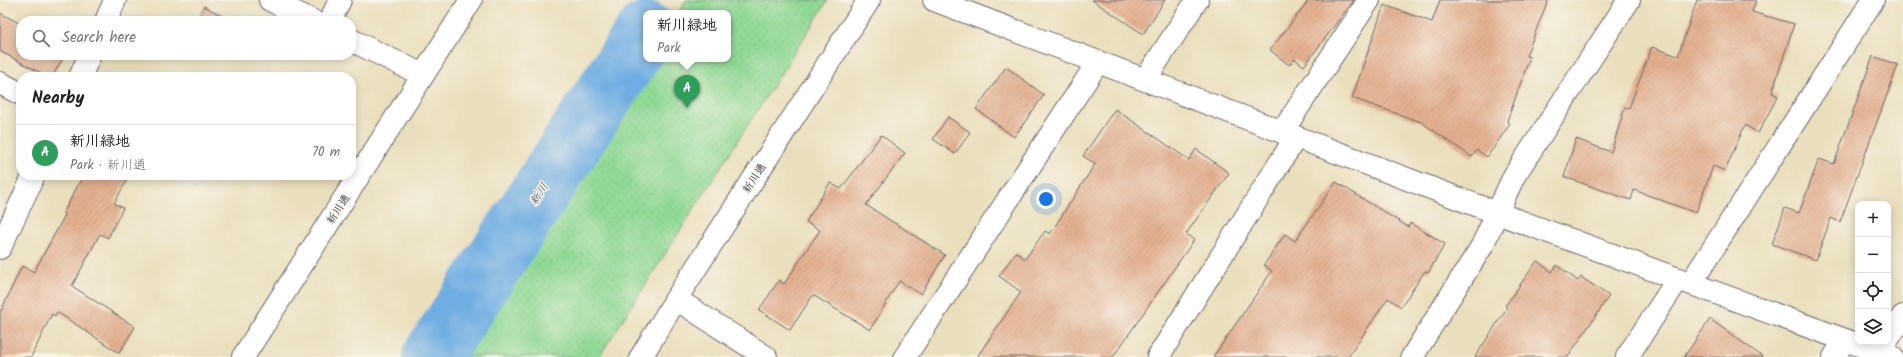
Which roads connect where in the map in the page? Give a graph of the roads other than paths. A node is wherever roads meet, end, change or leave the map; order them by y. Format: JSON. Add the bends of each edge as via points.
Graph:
{"nodes":[{"id":1,"x":116,"y":0,"type":"edge"},
{"id":2,"x":270,"y":0,"type":"edge"},
{"id":3,"x":340,"y":0,"type":"edge"},
{"id":4,"x":471,"y":0,"type":"edge"},
{"id":5,"x":869,"y":0,"type":"edge"},
{"id":6,"x":934,"y":0,"type":"edge"},
{"id":7,"x":1197,"y":0,"type":"edge"},
{"id":8,"x":1370,"y":0,"type":"edge"},
{"id":9,"x":1629,"y":0,"type":"edge"},
{"id":10,"x":1873,"y":0,"type":"edge"},
{"id":11,"x":108,"y":16,"type":"edge"},
{"id":12,"x":303,"y":16,"type":"edge"},
{"id":13,"x":332,"y":16,"type":"edge"},
{"id":14,"x":356,"y":42,"type":"edge"},
{"id":15,"x":88,"y":60,"type":"edge"},
{"id":16,"x":1098,"y":62,"type":"junction"},
{"id":17,"x":82,"y":72,"type":"edge"},
{"id":18,"x":423,"y":75,"type":"junction"},
{"id":19,"x":1145,"y":80,"type":"junction"},
{"id":20,"x":0,"y":83,"type":"edge"},
{"id":21,"x":16,"y":91,"type":"edge"},
{"id":22,"x":1289,"y":134,"type":"junction"},
{"id":23,"x":32,"y":180,"type":"edge"},
{"id":24,"x":356,"y":180,"type":"edge"},
{"id":25,"x":356,"y":180,"type":"edge"},
{"id":26,"x":1497,"y":213,"type":"junction"},
{"id":27,"x":0,"y":248,"type":"edge"},
{"id":28,"x":1684,"y":281,"type":"junction"},
{"id":29,"x":676,"y":299,"type":"junction"},
{"id":30,"x":1903,"y":316,"type":"edge"},
{"id":31,"x":1840,"y":348,"type":"edge"},
{"id":32,"x":1886,"y":348,"type":"edge"},
{"id":33,"x":243,"y":357,"type":"edge"},
{"id":34,"x":641,"y":357,"type":"edge"},
{"id":35,"x":766,"y":357,"type":"edge"},
{"id":36,"x":905,"y":357,"type":"edge"},
{"id":37,"x":1158,"y":357,"type":"edge"},
{"id":38,"x":1412,"y":357,"type":"edge"},
{"id":39,"x":1627,"y":357,"type":"edge"}],
"edges":[{"from":1,"to":11,"type":"street"},
{"from":2,"to":12,"type":"street"},
{"from":3,"to":13,"type":"street"},
{"from":4,"to":18,"type":"street","name":"新川通"},
{"from":5,"to":29,"type":"street","name":"新川通"},
{"from":6,"to":16,"type":"street"},
{"from":7,"to":19,"type":"street"},
{"from":8,"to":22,"type":"street"},
{"from":9,"to":26,"type":"street","via":[[1514,176]]},
{"from":10,"to":28,"type":"street"},
{"from":14,"to":18,"type":"street"},
{"from":15,"to":17,"type":"street"},
{"from":16,"to":19,"type":"street"},
{"from":16,"to":36,"type":"street"},
{"from":18,"to":25,"type":"street","name":"新川通"},
{"from":19,"to":22,"type":"street"},
{"from":20,"to":21,"type":"street"},
{"from":22,"to":26,"type":"street"},
{"from":22,"to":37,"type":"street"},
{"from":23,"to":27,"type":"street"},
{"from":24,"to":33,"type":"street","name":"新川通"},
{"from":26,"to":28,"type":"street"},
{"from":26,"to":38,"type":"street","via":[[1482,246]]},
{"from":28,"to":31,"type":"street"},
{"from":28,"to":39,"type":"street"},
{"from":29,"to":34,"type":"street","name":"新川通"},
{"from":29,"to":35,"type":"street"},
{"from":30,"to":32,"type":"street"},
{"from":31,"to":32,"type":"street"}]}
